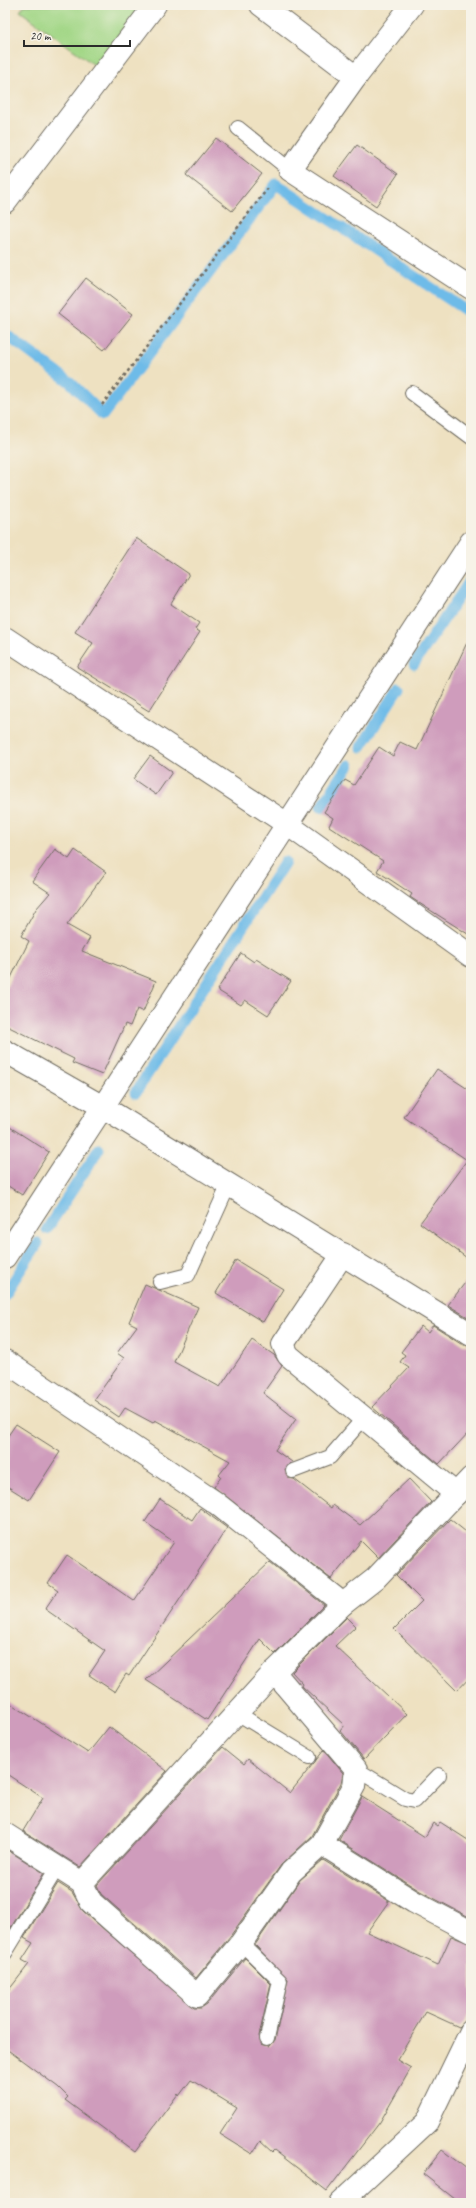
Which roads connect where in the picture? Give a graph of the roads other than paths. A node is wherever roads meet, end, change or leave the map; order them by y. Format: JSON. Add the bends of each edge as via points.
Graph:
{"nodes":[{"id":1,"x":155,"y":5,"type":"edge"},
{"id":2,"x":261,"y":5,"type":"edge"},
{"id":3,"x":412,"y":5,"type":"edge"},
{"id":4,"x":356,"y":77,"type":"junction"},
{"id":5,"x":238,"y":128,"type":"dead end"},
{"id":6,"x":290,"y":170,"type":"junction"},
{"id":7,"x":6,"y":199,"type":"edge"},
{"id":8,"x":471,"y":288,"type":"edge"},
{"id":9,"x":412,"y":393,"type":"dead end"},
{"id":10,"x":471,"y":437,"type":"edge"},
{"id":11,"x":471,"y":542,"type":"edge"},
{"id":12,"x":5,"y":638,"type":"edge"},
{"id":13,"x":287,"y":824,"type":"junction"},
{"id":14,"x":471,"y":956,"type":"edge"},
{"id":15,"x":5,"y":1051,"type":"edge"},
{"id":16,"x":103,"y":1107,"type":"junction"},
{"id":17,"x":229,"y":1184,"type":"junction"},
{"id":18,"x":343,"y":1254,"type":"junction"},
{"id":19,"x":5,"y":1257,"type":"edge"},
{"id":20,"x":160,"y":1282,"type":"dead end"},
{"id":21,"x":471,"y":1334,"type":"edge"},
{"id":22,"x":5,"y":1362,"type":"edge"},
{"id":23,"x":363,"y":1419,"type":"junction"},
{"id":24,"x":293,"y":1471,"type":"dead end"},
{"id":25,"x":471,"y":1478,"type":"edge"},
{"id":26,"x":456,"y":1494,"type":"junction"},
{"id":27,"x":342,"y":1604,"type":"junction"},
{"id":28,"x":274,"y":1672,"type":"junction"},
{"id":29,"x":236,"y":1713,"type":"junction"},
{"id":30,"x":309,"y":1757,"type":"dead end"},
{"id":31,"x":356,"y":1769,"type":"junction"},
{"id":32,"x":439,"y":1775,"type":"dead end"},
{"id":33,"x":5,"y":1834,"type":"edge"},
{"id":34,"x":322,"y":1844,"type":"junction"},
{"id":35,"x":57,"y":1868,"type":"junction"},
{"id":36,"x":82,"y":1883,"type":"junction"},
{"id":37,"x":471,"y":1932,"type":"edge"},
{"id":38,"x":241,"y":1943,"type":"junction"},
{"id":39,"x":5,"y":1954,"type":"edge"},
{"id":40,"x":471,"y":2031,"type":"edge"},
{"id":41,"x":267,"y":2038,"type":"dead end"},
{"id":42,"x":340,"y":2203,"type":"edge"}],
"edges":[{"from":1,"to":7,"type":"street"},
{"from":2,"to":4,"type":"street"},
{"from":3,"to":4,"type":"street"},
{"from":4,"to":6,"type":"street"},
{"from":5,"to":6,"type":"lane"},
{"from":6,"to":8,"type":"street"},
{"from":9,"to":10,"type":"lane"},
{"from":11,"to":13,"type":"street"},
{"from":12,"to":13,"type":"street"},
{"from":13,"to":14,"type":"street"},
{"from":13,"to":16,"type":"street"},
{"from":15,"to":16,"type":"street"},
{"from":16,"to":17,"type":"street"},
{"from":16,"to":19,"type":"street"},
{"from":17,"to":18,"type":"street"},
{"from":17,"to":20,"type":"lane","via":[[188,1275]]},
{"from":18,"to":21,"type":"street"},
{"from":18,"to":23,"type":"street","via":[[283,1344],[288,1355]]},
{"from":22,"to":27,"type":"street","via":[[216,1503]]},
{"from":23,"to":24,"type":"lane","via":[[330,1457]]},
{"from":23,"to":26,"type":"street"},
{"from":25,"to":26,"type":"street"},
{"from":26,"to":27,"type":"street","via":[[375,1579]]},
{"from":27,"to":28,"type":"street"},
{"from":28,"to":29,"type":"street"},
{"from":28,"to":31,"type":"street"},
{"from":29,"to":30,"type":"lane"},
{"from":29,"to":36,"type":"street"},
{"from":31,"to":32,"type":"lane","via":[[405,1799],[414,1800]]},
{"from":31,"to":34,"type":"street","via":[[354,1786]]},
{"from":33,"to":35,"type":"street"},
{"from":34,"to":37,"type":"street","via":[[414,1902]]},
{"from":34,"to":38,"type":"street","via":[[292,1872]]},
{"from":35,"to":36,"type":"street"},
{"from":35,"to":39,"type":"lane"},
{"from":36,"to":38,"type":"street","via":[[91,1902],[197,1996]]},
{"from":38,"to":41,"type":"lane","via":[[280,1981]]},
{"from":40,"to":42,"type":"street","via":[[427,2122]]}]}
